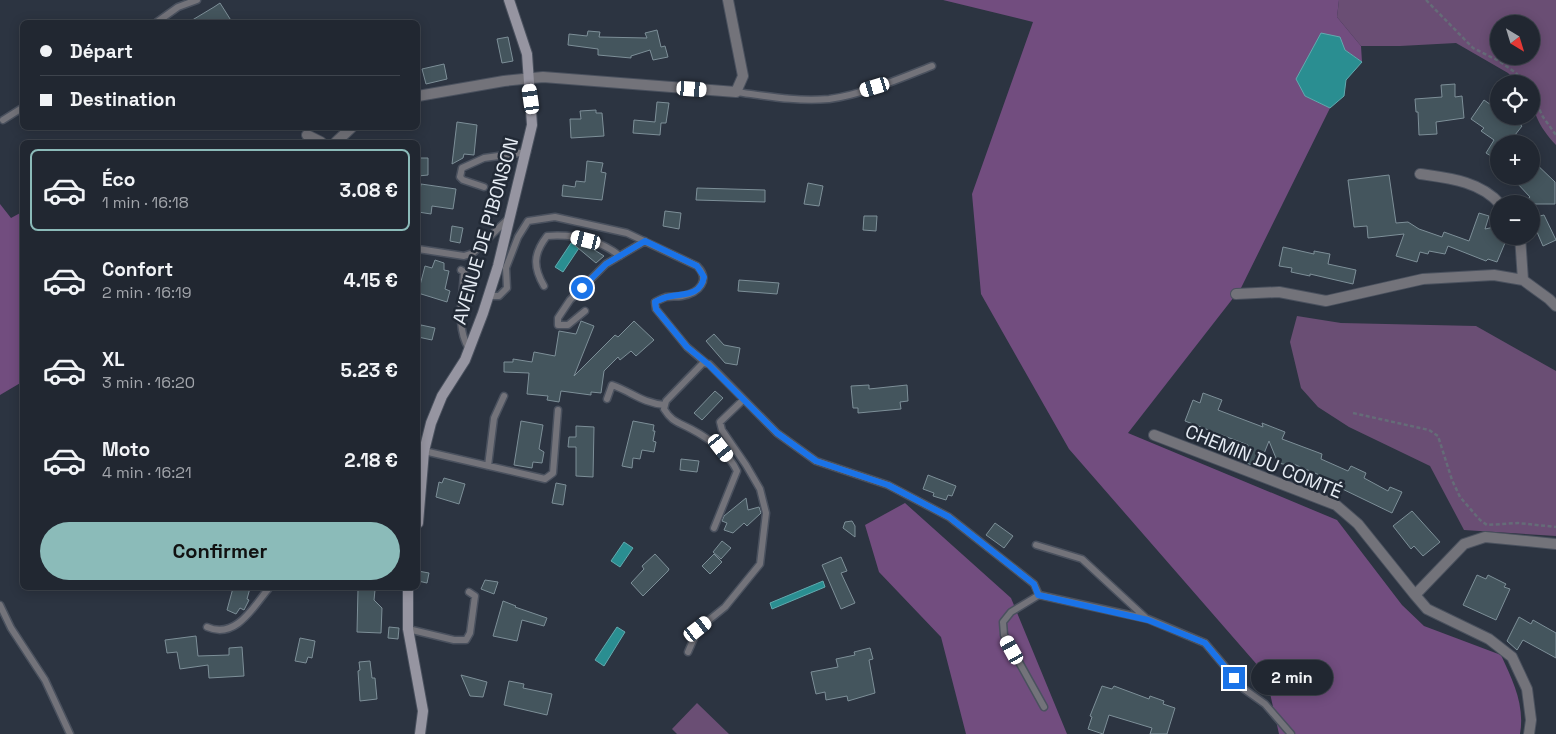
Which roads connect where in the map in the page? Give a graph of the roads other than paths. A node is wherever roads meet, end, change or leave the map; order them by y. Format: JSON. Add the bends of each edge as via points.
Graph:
{"nodes":[{"id":1,"x":197,"y":0,"type":"edge"},
{"id":2,"x":509,"y":0,"type":"edge"},
{"id":3,"x":728,"y":0,"type":"edge"},
{"id":4,"x":160,"y":20,"type":"edge"},
{"id":5,"x":932,"y":66,"type":"dead end"},
{"id":6,"x":529,"y":78,"type":"junction"},
{"id":7,"x":736,"y":92,"type":"junction"},
{"id":8,"x":420,"y":96,"type":"edge"},
{"id":9,"x":20,"y":109,"type":"edge"},
{"id":10,"x":3,"y":120,"type":"dead end"},
{"id":11,"x":349,"y":130,"type":"edge"},
{"id":12,"x":307,"y":135,"type":"dead end"},
{"id":13,"x":317,"y":140,"type":"edge"},
{"id":14,"x":338,"y":140,"type":"edge"},
{"id":15,"x":527,"y":152,"type":"junction"},
{"id":16,"x":1420,"y":174,"type":"dead end"},
{"id":17,"x":484,"y":186,"type":"dead end"},
{"id":18,"x":1490,"y":196,"type":"edge"},
{"id":19,"x":509,"y":219,"type":"junction"},
{"id":20,"x":645,"y":241,"type":"junction"},
{"id":21,"x":1522,"y":245,"type":"edge"},
{"id":22,"x":420,"y":249,"type":"edge"},
{"id":23,"x":620,"y":256,"type":"junction"},
{"id":24,"x":461,"y":270,"type":"dead end"},
{"id":25,"x":1523,"y":280,"type":"junction"},
{"id":26,"x":544,"y":286,"type":"dead end"},
{"id":27,"x":1236,"y":294,"type":"dead end"},
{"id":28,"x":489,"y":296,"type":"junction"},
{"id":29,"x":1556,"y":306,"type":"edge"},
{"id":30,"x":585,"y":311,"type":"dead end"},
{"id":31,"x":469,"y":349,"type":"junction"},
{"id":32,"x":706,"y":363,"type":"junction"},
{"id":33,"x":504,"y":396,"type":"dead end"},
{"id":34,"x":607,"y":399,"type":"dead end"},
{"id":35,"x":743,"y":400,"type":"junction"},
{"id":36,"x":665,"y":405,"type":"junction"},
{"id":37,"x":558,"y":410,"type":"dead end"},
{"id":38,"x":1154,"y":435,"type":"dead end"},
{"id":39,"x":424,"y":451,"type":"junction"},
{"id":40,"x":488,"y":466,"type":"junction"},
{"id":41,"x":420,"y":499,"type":"edge"},
{"id":42,"x":714,"y":528,"type":"dead end"},
{"id":43,"x":1556,"y":544,"type":"edge"},
{"id":44,"x":1036,"y":545,"type":"dead end"},
{"id":45,"x":267,"y":590,"type":"edge"},
{"id":46,"x":408,"y":590,"type":"edge"},
{"id":47,"x":469,"y":592,"type":"dead end"},
{"id":48,"x":1038,"y":595,"type":"junction"},
{"id":49,"x":1415,"y":595,"type":"junction"},
{"id":50,"x":0,"y":605,"type":"edge"},
{"id":51,"x":1148,"y":620,"type":"junction"},
{"id":52,"x":207,"y":627,"type":"dead end"},
{"id":53,"x":408,"y":629,"type":"junction"},
{"id":54,"x":688,"y":652,"type":"dead end"},
{"id":55,"x":1044,"y":707,"type":"dead end"},
{"id":56,"x":70,"y":734,"type":"edge"},
{"id":57,"x":420,"y":734,"type":"edge"},
{"id":58,"x":1291,"y":734,"type":"edge"},
{"id":59,"x":1528,"y":734,"type":"edge"}],
"edges":[{"from":1,"to":4,"type":"lane","via":[[178,7]]},
{"from":2,"to":6,"type":"street","name":"AVENUE DE PIBONSON","via":[[527,54]]},
{"from":3,"to":7,"type":"street","via":[[743,76]]},
{"from":5,"to":7,"type":"lane","via":[[848,95],[826,99],[776,98]]},
{"from":6,"to":7,"type":"street"},
{"from":6,"to":8,"type":"street"},
{"from":6,"to":15,"type":"street","name":"AVENUE DE PIBONSON","via":[[532,125]]},
{"from":9,"to":10,"type":"lane"},
{"from":11,"to":14,"type":"street"},
{"from":12,"to":13,"type":"street"},
{"from":15,"to":17,"type":"lane","via":[[484,158],[462,168],[460,177],[463,180]]},
{"from":15,"to":19,"type":"street","name":"AVENUE DE PIBONSON"},
{"from":16,"to":18,"type":"street","via":[[1464,180]]},
{"from":19,"to":22,"type":"lane","via":[[473,253],[464,256]]},
{"from":19,"to":28,"type":"street","name":"AVENUE DE PIBONSON"},
{"from":20,"to":23,"type":"lane"},
{"from":20,"to":28,"type":"lane","via":[[627,233],[555,217],[528,221],[506,268],[507,288],[499,296]]},
{"from":20,"to":32,"type":"lane","via":[[697,266],[704,277],[696,292],[655,302],[656,309],[687,347]]},
{"from":21,"to":25,"type":"street"},
{"from":23,"to":26,"type":"lane","via":[[605,244],[566,235],[547,236],[540,245],[535,263],[536,273]]},
{"from":23,"to":30,"type":"lane","via":[[606,264],[570,300],[558,318],[558,325],[568,325]]},
{"from":24,"to":31,"type":"lane","via":[[464,272],[460,312],[464,340]]},
{"from":25,"to":27,"type":"street","via":[[1494,275],[1423,279],[1326,300],[1279,292]]},
{"from":25,"to":29,"type":"street"},
{"from":28,"to":31,"type":"street","name":"AVENUE DE PIBONSON"},
{"from":31,"to":39,"type":"street","name":"AVENUE DE PIBONSON","via":[[442,396]]},
{"from":32,"to":35,"type":"lane"},
{"from":32,"to":36,"type":"lane"},
{"from":33,"to":40,"type":"lane","via":[[494,418]]},
{"from":34,"to":36,"type":"lane","via":[[612,385],[650,404]]},
{"from":35,"to":48,"type":"lane","via":[[777,433],[816,461],[888,485],[949,517],[1034,584]]},
{"from":35,"to":54,"type":"lane","via":[[720,422],[762,497],[766,513],[760,564],[725,607],[698,629]]},
{"from":36,"to":42,"type":"lane","via":[[670,420],[692,429],[721,448],[737,471]]},
{"from":37,"to":40,"type":"lane","via":[[553,473],[545,479]]},
{"from":38,"to":49,"type":"street","name":"CHEMIN DU COMTÉ","via":[[1336,505],[1358,524]]},
{"from":39,"to":40,"type":"lane"},
{"from":39,"to":41,"type":"street","name":"AVENUE DE PIBONSON"},
{"from":43,"to":49,"type":"street","via":[[1485,537],[1464,544]]},
{"from":44,"to":51,"type":"lane","via":[[1082,559]]},
{"from":45,"to":52,"type":"lane","via":[[232,628]]},
{"from":46,"to":53,"type":"street"},
{"from":47,"to":53,"type":"lane","via":[[475,596],[470,633],[466,640]]},
{"from":48,"to":51,"type":"lane"},
{"from":48,"to":55,"type":"lane","via":[[1011,612],[1003,622],[1004,636]]},
{"from":49,"to":59,"type":"street","name":"CHEMIN DU COMTÉ","via":[[1427,610],[1489,639],[1512,658],[1526,689],[1531,720]]},
{"from":50,"to":56,"type":"lane","via":[[45,680]]},
{"from":51,"to":58,"type":"lane","via":[[1205,643],[1244,689],[1265,704]]},
{"from":53,"to":57,"type":"street","via":[[423,711]]}]}
